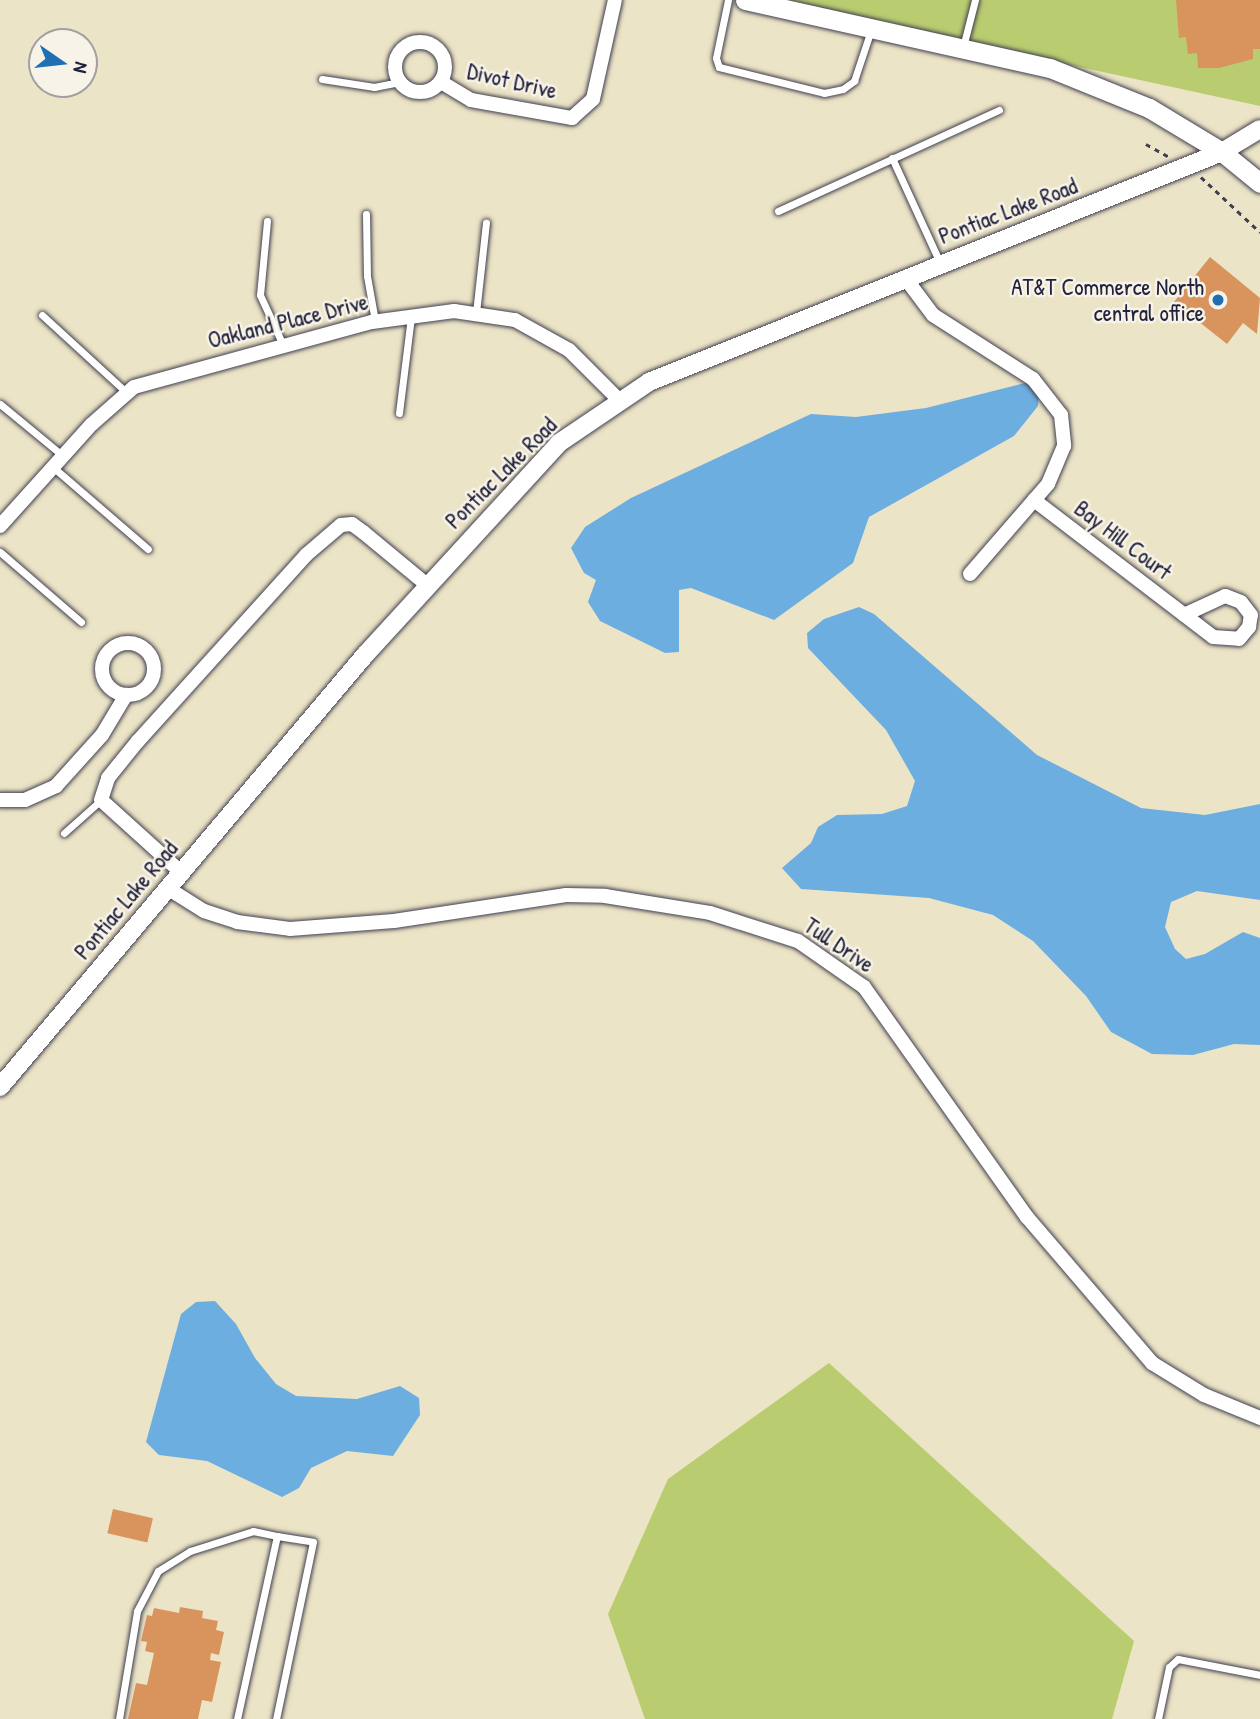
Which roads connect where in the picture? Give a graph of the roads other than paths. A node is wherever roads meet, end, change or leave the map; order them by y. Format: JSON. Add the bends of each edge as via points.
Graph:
{"nodes":[{"id":1,"x":615,"y":0,"type":"edge"},
{"id":2,"x":728,"y":0,"type":"edge"},
{"id":3,"x":745,"y":0,"type":"edge"},
{"id":4,"x":975,"y":0,"type":"edge"},
{"id":5,"x":872,"y":27,"type":"junction"},
{"id":6,"x":963,"y":47,"type":"junction"},
{"id":7,"x":322,"y":79,"type":"dead end"},
{"id":8,"x":400,"y":82,"type":"junction"},
{"id":9,"x":440,"y":82,"type":"junction"},
{"id":10,"x":999,"y":110,"type":"dead end"},
{"id":11,"x":1260,"y":129,"type":"edge"},
{"id":12,"x":1222,"y":152,"type":"junction"},
{"id":13,"x":892,"y":158,"type":"junction"},
{"id":14,"x":1260,"y":183,"type":"edge"},
{"id":15,"x":778,"y":211,"type":"dead end"},
{"id":16,"x":366,"y":214,"type":"dead end"},
{"id":17,"x":267,"y":221,"type":"dead end"},
{"id":18,"x":486,"y":223,"type":"dead end"},
{"id":19,"x":940,"y":263,"type":"junction"},
{"id":20,"x":906,"y":279,"type":"junction"},
{"id":21,"x":476,"y":313,"type":"junction"},
{"id":22,"x":411,"y":315,"type":"junction"},
{"id":23,"x":42,"y":316,"type":"dead end"},
{"id":24,"x":375,"y":321,"type":"junction"},
{"id":25,"x":283,"y":345,"type":"junction"},
{"id":26,"x":126,"y":392,"type":"junction"},
{"id":27,"x":620,"y":401,"type":"junction"},
{"id":28,"x":0,"y":404,"type":"edge"},
{"id":29,"x":398,"y":413,"type":"dead end"},
{"id":30,"x":59,"y":463,"type":"junction"},
{"id":31,"x":1034,"y":500,"type":"junction"},
{"id":32,"x":0,"y":526,"type":"edge"},
{"id":33,"x":148,"y":549,"type":"dead end"},
{"id":34,"x":0,"y":552,"type":"edge"},
{"id":35,"x":970,"y":574,"type":"dead end"},
{"id":36,"x":427,"y":585,"type":"junction"},
{"id":37,"x":1184,"y":615,"type":"dead end"},
{"id":38,"x":81,"y":622,"type":"dead end"},
{"id":39,"x":125,"y":695,"type":"dead end"},
{"id":40,"x":0,"y":800,"type":"edge"},
{"id":41,"x":101,"y":800,"type":"junction"},
{"id":42,"x":64,"y":833,"type":"dead end"},
{"id":43,"x":183,"y":874,"type":"junction"},
{"id":44,"x":169,"y":889,"type":"junction"},
{"id":45,"x":0,"y":1087,"type":"edge"},
{"id":46,"x":1260,"y":1418,"type":"edge"},
{"id":47,"x":276,"y":1536,"type":"junction"},
{"id":48,"x":1260,"y":1675,"type":"edge"},
{"id":49,"x":119,"y":1719,"type":"edge"},
{"id":50,"x":237,"y":1719,"type":"edge"},
{"id":51,"x":276,"y":1719,"type":"edge"},
{"id":52,"x":1158,"y":1719,"type":"edge"}],
"edges":[{"from":1,"to":9,"type":"street","name":"Divot Drive","via":[[593,99],[572,118],[471,100]]},
{"from":2,"to":5,"type":"lane","via":[[716,58],[719,67],[824,93],[854,81]]},
{"from":3,"to":5,"type":"main road"},
{"from":4,"to":6,"type":"lane"},
{"from":5,"to":6,"type":"main road"},
{"from":6,"to":12,"type":"main road","via":[[1050,68],[1110,90]]},
{"from":7,"to":8,"type":"lane","via":[[374,87]]},
{"from":8,"to":9,"type":"street","name":"Divot Drive","via":[[423,92]]},
{"from":8,"to":9,"type":"street","name":"Divot Drive","via":[[397,56],[418,41],[441,51],[446,68]]},
{"from":10,"to":13,"type":"lane"},
{"from":11,"to":12,"type":"street","name":"Pontiac Lake Road"},
{"from":12,"to":14,"type":"main road"},
{"from":12,"to":19,"type":"street","name":"Pontiac Lake Road"},
{"from":13,"to":15,"type":"lane"},
{"from":13,"to":19,"type":"lane"},
{"from":16,"to":24,"type":"lane","via":[[367,276]]},
{"from":17,"to":25,"type":"lane","via":[[260,295]]},
{"from":18,"to":21,"type":"lane"},
{"from":19,"to":20,"type":"street","name":"Pontiac Lake Road"},
{"from":20,"to":27,"type":"street","name":"Pontiac Lake Road","via":[[649,382]]},
{"from":20,"to":31,"type":"street","via":[[933,316],[1032,379],[1061,415],[1064,446],[1048,484]]},
{"from":21,"to":22,"type":"street","name":"Oakland Place Drive"},
{"from":21,"to":27,"type":"street","name":"Oakland Place Drive","via":[[540,330],[569,349]]},
{"from":22,"to":24,"type":"street","name":"Oakland Place Drive"},
{"from":22,"to":29,"type":"lane"},
{"from":23,"to":26,"type":"lane"},
{"from":24,"to":25,"type":"street","name":"Oakland Place Drive"},
{"from":25,"to":26,"type":"street","name":"Oakland Place Drive"},
{"from":26,"to":30,"type":"street","name":"Oakland Place Drive"},
{"from":27,"to":36,"type":"street","name":"Pontiac Lake Road","via":[[559,443]]},
{"from":28,"to":30,"type":"lane"},
{"from":30,"to":32,"type":"street","name":"Oakland Place Drive"},
{"from":30,"to":33,"type":"lane"},
{"from":31,"to":35,"type":"street"},
{"from":31,"to":37,"type":"street","name":"Bay Hill Court"},
{"from":34,"to":38,"type":"lane"},
{"from":36,"to":41,"type":"street","via":[[352,524],[328,533],[138,741],[108,778]]},
{"from":36,"to":43,"type":"street","name":"Pontiac Lake Road"},
{"from":39,"to":40,"type":"street","via":[[102,734],[56,786],[25,800]]},
{"from":41,"to":42,"type":"lane"},
{"from":41,"to":43,"type":"street"},
{"from":43,"to":44,"type":"street","name":"Pontiac Lake Road"},
{"from":44,"to":45,"type":"street","name":"Pontiac Lake Road"},
{"from":44,"to":46,"type":"street","name":"Tull Drive","via":[[204,911],[237,922],[290,929],[394,920],[566,895],[605,895],[710,913],[798,941],[864,987],[1027,1217],[1152,1363],[1204,1395]]},
{"from":47,"to":49,"type":"lane","via":[[254,1531],[190,1551],[158,1571],[137,1611]]},
{"from":47,"to":50,"type":"lane"},
{"from":47,"to":51,"type":"lane","via":[[313,1542]]},
{"from":48,"to":52,"type":"lane","via":[[1178,1659],[1168,1667]]}]}
